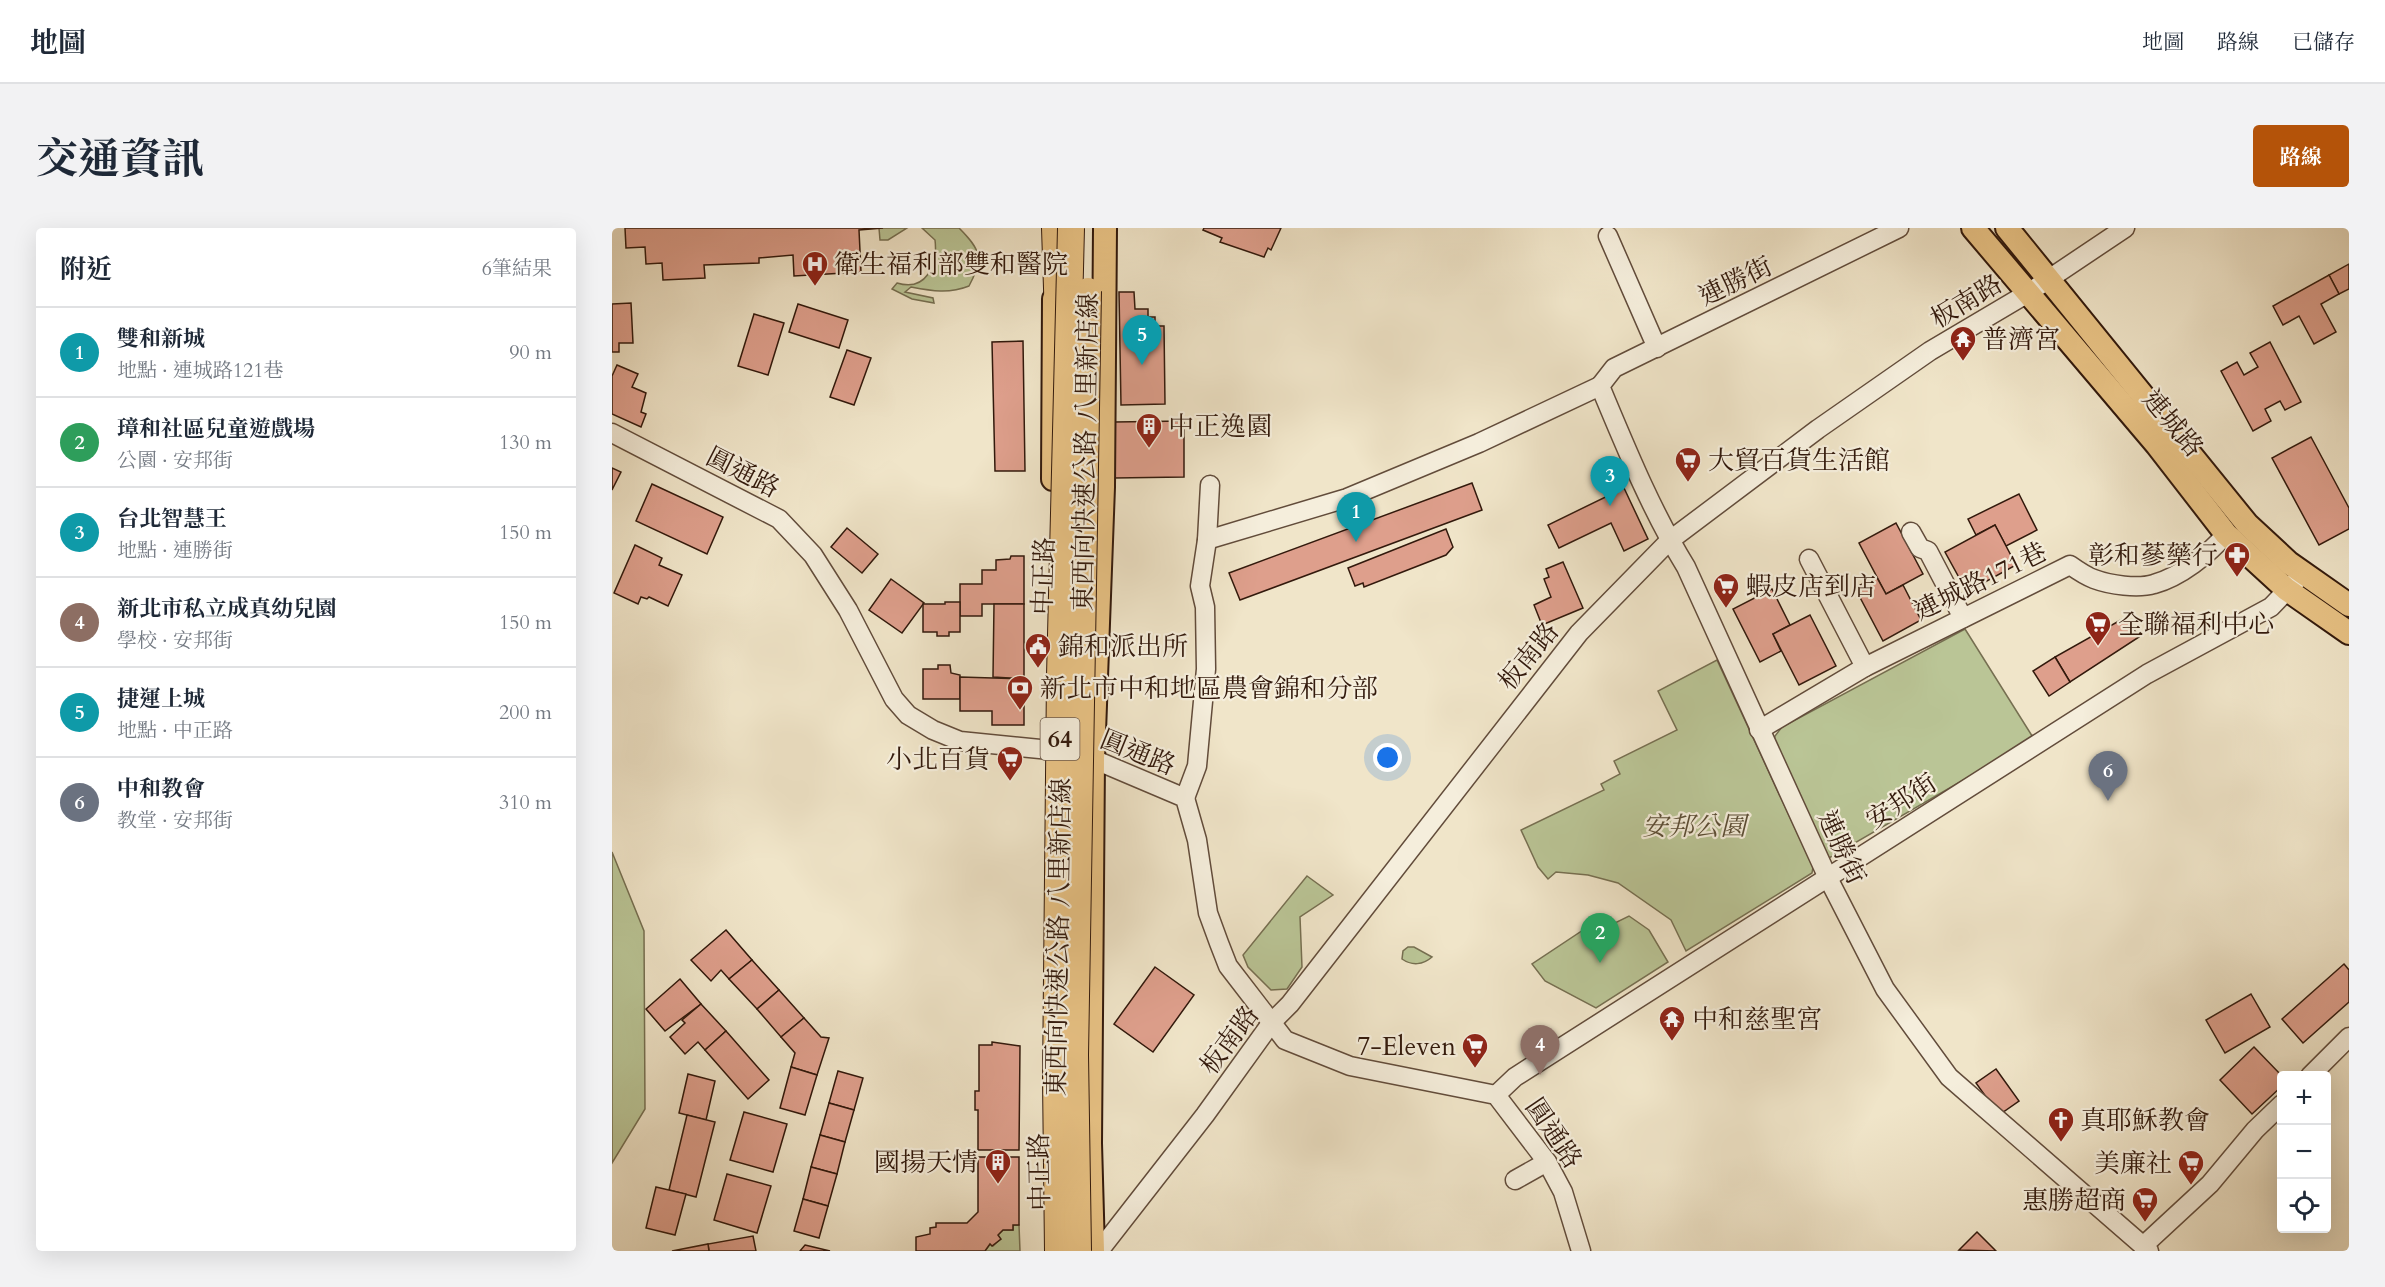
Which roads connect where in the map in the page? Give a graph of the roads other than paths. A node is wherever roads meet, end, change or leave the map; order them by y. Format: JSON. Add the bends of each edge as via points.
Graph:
{"nodes":[{"id":1,"x":1055,"y":228,"type":"edge"},
{"id":2,"x":1071,"y":228,"type":"edge"},
{"id":3,"x":1080,"y":228,"type":"edge"},
{"id":4,"x":1088,"y":228,"type":"edge"},
{"id":5,"x":1105,"y":228,"type":"edge"},
{"id":6,"x":1899,"y":228,"type":"edge"},
{"id":7,"x":1973,"y":228,"type":"edge"},
{"id":8,"x":2007,"y":228,"type":"edge"},
{"id":9,"x":2125,"y":228,"type":"edge"},
{"id":10,"x":1608,"y":236,"type":"dead end"},
{"id":11,"x":2048,"y":279,"type":"junction"},
{"id":12,"x":2028,"y":293,"type":"junction"},
{"id":13,"x":1657,"y":348,"type":"junction"},
{"id":14,"x":1600,"y":386,"type":"junction"},
{"id":15,"x":612,"y":433,"type":"edge"},
{"id":16,"x":1067,"y":434,"type":"junction"},
{"id":17,"x":1210,"y":485,"type":"dead end"},
{"id":18,"x":1911,"y":532,"type":"dead end"},
{"id":19,"x":2226,"y":534,"type":"junction"},
{"id":20,"x":1207,"y":540,"type":"junction"},
{"id":21,"x":1669,"y":541,"type":"junction"},
{"id":22,"x":1809,"y":560,"type":"dead end"},
{"id":23,"x":2304,"y":575,"type":"junction"},
{"id":24,"x":2286,"y":589,"type":"junction"},
{"id":25,"x":2349,"y":605,"type":"edge"},
{"id":26,"x":1963,"y":618,"type":"junction"},
{"id":27,"x":2349,"y":633,"type":"edge"},
{"id":28,"x":1865,"y":667,"type":"junction"},
{"id":29,"x":1759,"y":730,"type":"junction"},
{"id":30,"x":1060,"y":752,"type":"junction"},
{"id":31,"x":1093,"y":759,"type":"junction"},
{"id":32,"x":1185,"y":798,"type":"junction"},
{"id":33,"x":1828,"y":878,"type":"junction"},
{"id":34,"x":1272,"y":1022,"type":"junction"},
{"id":35,"x":2349,"y":1037,"type":"edge"},
{"id":36,"x":2315,"y":1071,"type":"edge"},
{"id":37,"x":1496,"y":1095,"type":"junction"},
{"id":38,"x":2277,"y":1109,"type":"edge"},
{"id":39,"x":1547,"y":1162,"type":"junction"},
{"id":40,"x":1515,"y":1180,"type":"dead end"},
{"id":41,"x":2146,"y":1248,"type":"edge"},
{"id":42,"x":1046,"y":1251,"type":"edge"},
{"id":43,"x":1058,"y":1251,"type":"edge"},
{"id":44,"x":1068,"y":1251,"type":"edge"},
{"id":45,"x":1078,"y":1251,"type":"edge"},
{"id":46,"x":1093,"y":1251,"type":"edge"},
{"id":47,"x":1099,"y":1251,"type":"edge"},
{"id":48,"x":1581,"y":1251,"type":"edge"}],
"edges":[{"from":1,"to":16,"type":"highway","bridge":true},
{"from":1,"to":30,"type":"main road","name":"中正路"},
{"from":2,"to":16,"type":"highway","name":"東西向快速公路 八里新店線","number":"64","bridge":true},
{"from":3,"to":30,"type":"main road","name":"中正路","via":[[1079,392],[1068,688]]},
{"from":4,"to":45,"type":"highway","name":"東西向快速公路 八里新店線","number":"64","bridge":true,"via":[[1075,1055]]},
{"from":5,"to":31,"type":"main road","name":"中正路","via":[[1103,487]]},
{"from":6,"to":13,"type":"street","name":"連勝街"},
{"from":7,"to":12,"type":"main road","name":"連城路"},
{"from":8,"to":11,"type":"main road","name":"連城路"},
{"from":9,"to":11,"type":"street","name":"板南路"},
{"from":10,"to":13,"type":"street"},
{"from":11,"to":12,"type":"street","name":"板南路"},
{"from":11,"to":23,"type":"main road","name":"連城路","via":[[2247,524]]},
{"from":12,"to":19,"type":"main road","name":"連城路","via":[[2157,445]]},
{"from":12,"to":21,"type":"street","name":"板南路","via":[[1930,351]]},
{"from":13,"to":14,"type":"street","name":"連勝街","via":[[1614,368]]},
{"from":14,"to":20,"type":"street","name":"連勝街","via":[[1479,443],[1347,498]]},
{"from":14,"to":21,"type":"street","name":"連勝街"},
{"from":15,"to":30,"type":"street","name":"圓通路","via":[[779,519],[813,555],[848,610],[894,699],[908,715],[960,741]]},
{"from":16,"to":43,"type":"highway","name":"東西向快速公路 八里新店線","number":"64","bridge":true,"via":[[1056,1020]]},
{"from":17,"to":20,"type":"street"},
{"from":18,"to":26,"type":"street","via":[[1920,548],[1928,551]]},
{"from":19,"to":24,"type":"main road","name":"連城路"},
{"from":19,"to":26,"type":"street","name":"連城路171巷","via":[[2178,573],[2153,585],[2094,579],[2070,565]]},
{"from":20,"to":32,"type":"street","via":[[1200,586],[1205,607],[1206,669],[1197,766]]},
{"from":21,"to":29,"type":"street","name":"連勝街","via":[[1686,567]]},
{"from":21,"to":34,"type":"street","name":"板南路","via":[[1579,633],[1393,874]]},
{"from":22,"to":28,"type":"street"},
{"from":23,"to":24,"type":"street","name":"安邦街"},
{"from":23,"to":25,"type":"main road","name":"連城路"},
{"from":24,"to":27,"type":"main road","name":"連城路"},
{"from":24,"to":33,"type":"street","name":"安邦街","via":[[2271,607],[2147,674]]},
{"from":26,"to":28,"type":"street","name":"連城路171巷"},
{"from":28,"to":29,"type":"street","name":"連城路171巷"},
{"from":29,"to":33,"type":"street","name":"連勝街"},
{"from":30,"to":31,"type":"street","name":"圓通路"},
{"from":30,"to":42,"type":"main road","name":"中正路"},
{"from":30,"to":44,"type":"main road","name":"中正路"},
{"from":31,"to":32,"type":"street","name":"圓通路"},
{"from":31,"to":46,"type":"main road","name":"中正路"},
{"from":32,"to":34,"type":"street","name":"圓通路","via":[[1197,840],[1208,913],[1219,943],[1228,966]]},
{"from":33,"to":37,"type":"street","name":"安邦街","via":[[1515,1077]]},
{"from":33,"to":41,"type":"street","name":"連勝街","via":[[1885,989],[1949,1077]]},
{"from":34,"to":37,"type":"street","name":"圓通路","via":[[1285,1040],[1350,1066]]},
{"from":34,"to":47,"type":"street","name":"板南路"},
{"from":35,"to":36,"type":"street"},
{"from":37,"to":39,"type":"street","name":"圓通路"},
{"from":38,"to":41,"type":"street"},
{"from":39,"to":40,"type":"street"},
{"from":39,"to":48,"type":"street","name":"圓通路","via":[[1563,1192]]}]}
